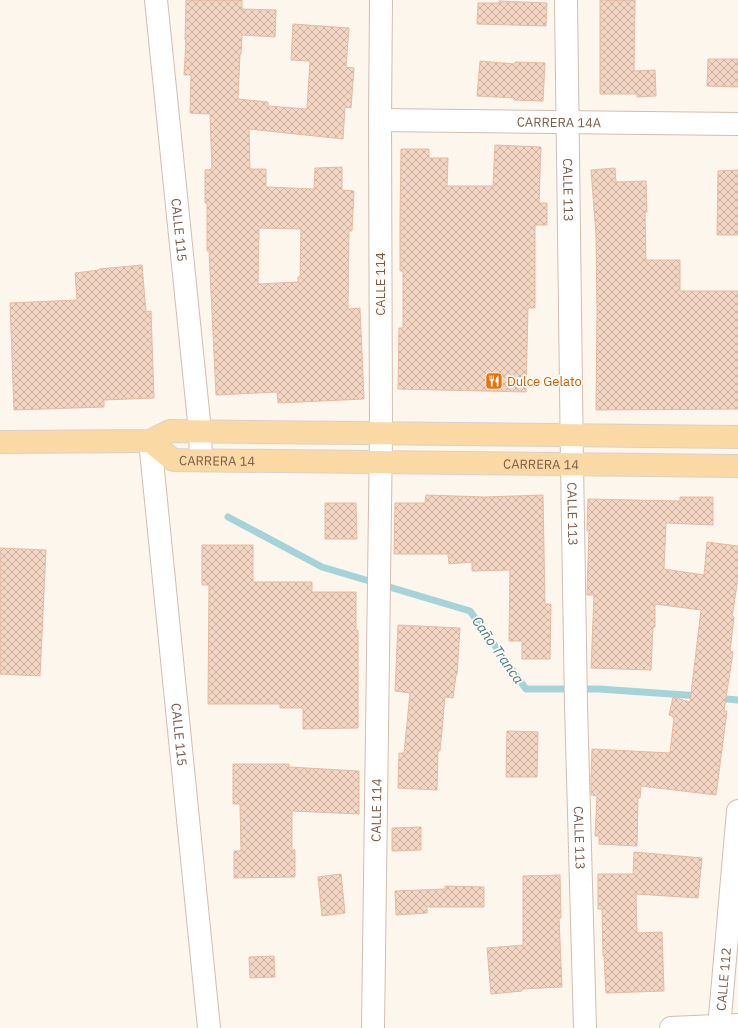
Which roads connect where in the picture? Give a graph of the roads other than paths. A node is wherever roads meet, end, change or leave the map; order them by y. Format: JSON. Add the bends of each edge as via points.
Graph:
{"nodes":[{"id":1,"x":156,"y":0,"type":"edge"},
{"id":2,"x":381,"y":0,"type":"edge"},
{"id":3,"x":566,"y":0,"type":"edge"},
{"id":4,"x":380,"y":120,"type":"junction"},
{"id":5,"x":567,"y":122,"type":"junction"},
{"id":6,"x":738,"y":124,"type":"edge"},
{"id":7,"x":200,"y":431,"type":"junction"},
{"id":8,"x":381,"y":433,"type":"junction"},
{"id":9,"x":572,"y":435,"type":"junction"},
{"id":10,"x":738,"y":437,"type":"edge"},
{"id":11,"x":150,"y":441,"type":"junction"},
{"id":12,"x":0,"y":442,"type":"edge"},
{"id":13,"x":201,"y":460,"type":"junction"},
{"id":14,"x":381,"y":462,"type":"junction"},
{"id":15,"x":572,"y":464,"type":"junction"},
{"id":16,"x":738,"y":466,"type":"edge"},
{"id":17,"x":738,"y":811,"type":"edge"},
{"id":18,"x":725,"y":1026,"type":"edge"},
{"id":19,"x":209,"y":1028,"type":"edge"},
{"id":20,"x":373,"y":1028,"type":"edge"},
{"id":21,"x":585,"y":1028,"type":"edge"},
{"id":22,"x":671,"y":1028,"type":"edge"}],
"edges":[{"from":1,"to":7,"type":"street","name":"CALLE 115"},
{"from":2,"to":4,"type":"street","name":"CALLE 114"},
{"from":3,"to":5,"type":"street","name":"CALLE 113"},
{"from":4,"to":5,"type":"street","name":"CARRERA 14A"},
{"from":4,"to":8,"type":"street","name":"CALLE 114"},
{"from":5,"to":6,"type":"street","name":"CARRERA 14A"},
{"from":5,"to":9,"type":"street","name":"CALLE 113"},
{"from":7,"to":8,"type":"main road"},
{"from":7,"to":11,"type":"main road","via":[[170,431]]},
{"from":7,"to":13,"type":"street","name":"CALLE 115"},
{"from":8,"to":9,"type":"main road"},
{"from":8,"to":14,"type":"street","name":"CALLE 114"},
{"from":9,"to":10,"type":"main road"},
{"from":9,"to":15,"type":"street","name":"CALLE 113"},
{"from":11,"to":12,"type":"main road"},
{"from":11,"to":13,"type":"main road","name":"CARRERA 14","via":[[173,460]]},
{"from":11,"to":19,"type":"street","name":"CALLE 115"},
{"from":13,"to":14,"type":"main road","name":"CARRERA 14"},
{"from":14,"to":15,"type":"main road","name":"CARRERA 14"},
{"from":14,"to":20,"type":"street","name":"CALLE 114"},
{"from":15,"to":16,"type":"main road","name":"CARRERA 14"},
{"from":15,"to":21,"type":"street","name":"CALLE 113"},
{"from":17,"to":18,"type":"street","name":"CALLE 112"},
{"from":18,"to":22,"type":"street"}]}
